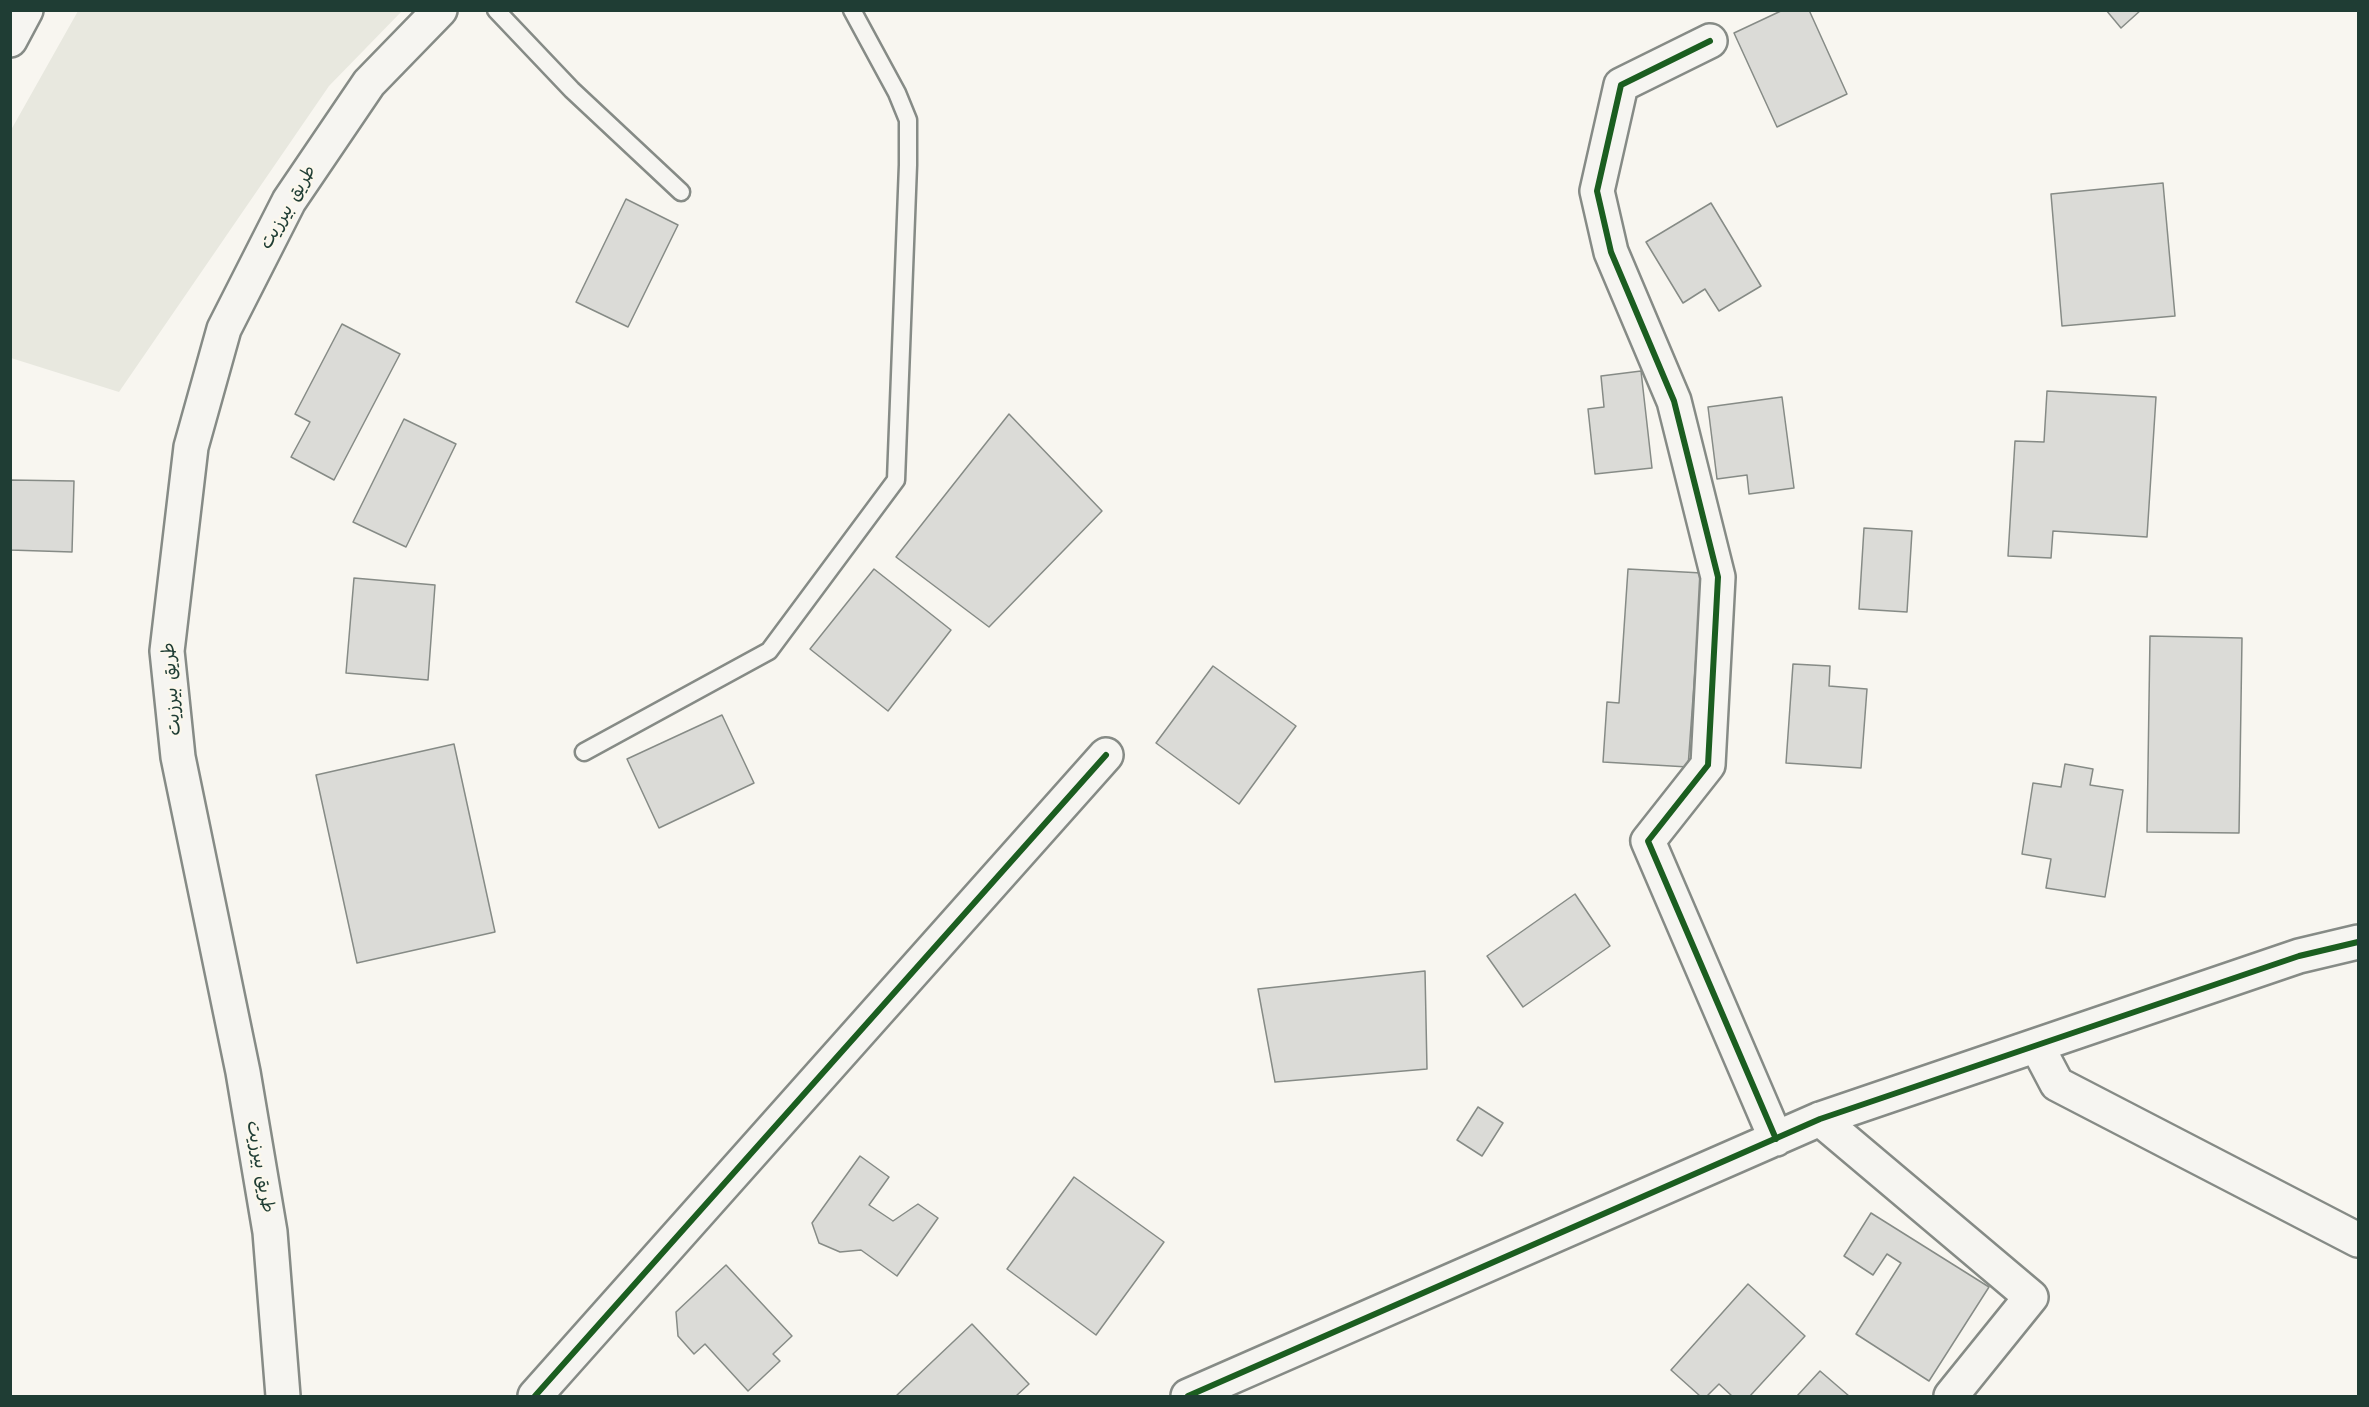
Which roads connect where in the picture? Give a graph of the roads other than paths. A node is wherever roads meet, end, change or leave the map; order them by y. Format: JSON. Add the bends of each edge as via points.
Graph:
{"nodes":[{"id":1,"x":26,"y":10,"type":"edge"},
{"id":2,"x":440,"y":10,"type":"edge"},
{"id":3,"x":496,"y":10,"type":"edge"},
{"id":4,"x":852,"y":10,"type":"edge"},
{"id":5,"x":10,"y":40,"type":"edge"},
{"id":6,"x":1710,"y":41,"type":"dead end"},
{"id":7,"x":681,"y":192,"type":"dead end"},
{"id":8,"x":584,"y":753,"type":"dead end"},
{"id":9,"x":1106,"y":755,"type":"dead end"},
{"id":10,"x":2358,"y":942,"type":"edge"},
{"id":11,"x":2037,"y":1046,"type":"junction"},
{"id":12,"x":1820,"y":1119,"type":"junction"},
{"id":13,"x":1776,"y":1139,"type":"junction"},
{"id":14,"x":2358,"y":1240,"type":"edge"},
{"id":15,"x":284,"y":1396,"type":"edge"},
{"id":16,"x":535,"y":1396,"type":"edge"},
{"id":17,"x":1188,"y":1396,"type":"edge"},
{"id":18,"x":1951,"y":1396,"type":"edge"}],
"edges":[{"from":1,"to":5,"type":"street"},
{"from":2,"to":15,"type":"street","name":"طريق بيرزيت","via":[[369,83],[296,191],[224,329],[191,447],[167,651],[178,757],[243,1072],[270,1232]]},
{"from":3,"to":7,"type":"lane","via":[[572,90]]},
{"from":4,"to":8,"type":"lane","via":[[908,120],[896,480],[769,651]]},
{"from":6,"to":13,"type":"street","via":[[1621,85],[1597,191],[1611,252],[1674,401],[1718,577],[1708,765],[1648,841]]},
{"from":9,"to":16,"type":"street"},
{"from":10,"to":11,"type":"street","via":[[2299,956]]},
{"from":11,"to":12,"type":"street"},
{"from":11,"to":14,"type":"street","via":[[2057,1084]]},
{"from":12,"to":13,"type":"street"},
{"from":12,"to":18,"type":"street","via":[[2031,1297]]},
{"from":13,"to":17,"type":"street"}]}
